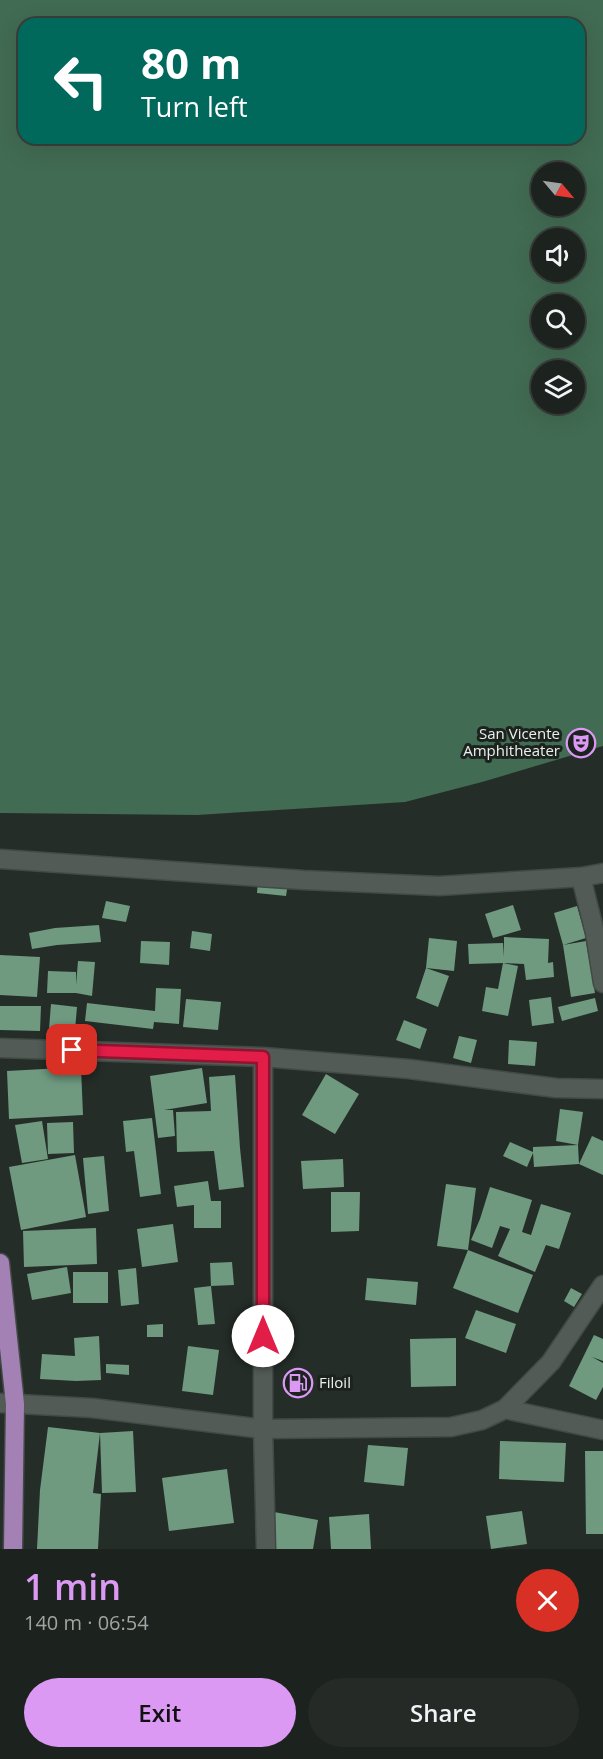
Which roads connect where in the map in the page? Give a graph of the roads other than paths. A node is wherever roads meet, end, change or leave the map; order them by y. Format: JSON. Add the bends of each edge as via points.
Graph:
{"nodes":[{"id":1,"x":0,"y":859,"type":"edge"},
{"id":2,"x":603,"y":873,"type":"edge"},
{"id":3,"x":581,"y":877,"type":"junction"},
{"id":4,"x":603,"y":983,"type":"edge"},
{"id":5,"x":0,"y":1048,"type":"edge"},
{"id":6,"x":263,"y":1057,"type":"junction"},
{"id":7,"x":603,"y":1089,"type":"edge"},
{"id":8,"x":0,"y":1263,"type":"edge"},
{"id":9,"x":603,"y":1285,"type":"edge"},
{"id":10,"x":8,"y":1404,"type":"edge"},
{"id":11,"x":505,"y":1409,"type":"junction"},
{"id":12,"x":262,"y":1429,"type":"junction"},
{"id":13,"x":603,"y":1430,"type":"edge"},
{"id":14,"x":13,"y":1549,"type":"edge"},
{"id":15,"x":266,"y":1549,"type":"edge"}],
"edges":[{"from":1,"to":3,"type":"street","via":[[439,886]]},
{"from":2,"to":3,"type":"street"},
{"from":3,"to":4,"type":"street"},
{"from":5,"to":6,"type":"street"},
{"from":6,"to":7,"type":"street","via":[[409,1069],[556,1088]]},
{"from":6,"to":12,"type":"street"},
{"from":8,"to":10,"type":"main road"},
{"from":9,"to":11,"type":"street","via":[[551,1362]]},
{"from":10,"to":12,"type":"street","via":[[92,1408]]},
{"from":10,"to":14,"type":"main road"},
{"from":11,"to":12,"type":"street","via":[[482,1420],[451,1427]]},
{"from":11,"to":13,"type":"street"},
{"from":12,"to":15,"type":"street"}]}
